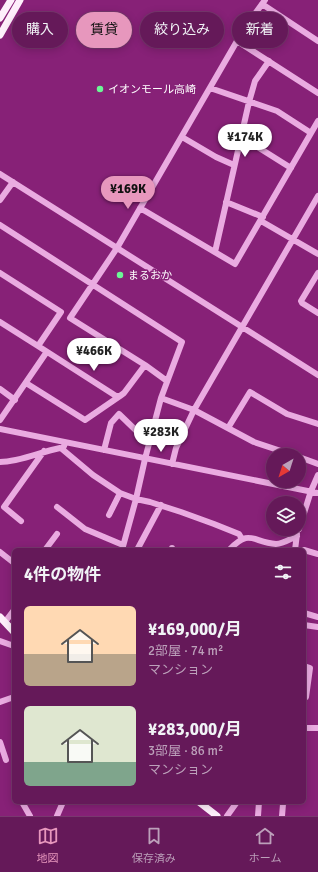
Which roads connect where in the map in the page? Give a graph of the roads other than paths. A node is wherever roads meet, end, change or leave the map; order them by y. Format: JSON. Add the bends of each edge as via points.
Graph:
{"nodes":[{"id":1,"x":11,"y":0,"type":"edge"},
{"id":2,"x":20,"y":0,"type":"edge"},
{"id":3,"x":264,"y":2,"type":"edge"},
{"id":4,"x":256,"y":12,"type":"edge"},
{"id":5,"x":0,"y":18,"type":"edge"},
{"id":6,"x":0,"y":35,"type":"edge"},
{"id":7,"x":318,"y":41,"type":"edge"},
{"id":8,"x":233,"y":48,"type":"edge"},
{"id":9,"x":248,"y":48,"type":"edge"},
{"id":10,"x":269,"y":61,"type":"junction"},
{"id":11,"x":210,"y":88,"type":"junction"},
{"id":12,"x":318,"y":93,"type":"edge"},
{"id":13,"x":249,"y":102,"type":"junction"},
{"id":14,"x":318,"y":121,"type":"edge"},
{"id":15,"x":311,"y":133,"type":"junction"},
{"id":16,"x":240,"y":136,"type":"junction"},
{"id":17,"x":182,"y":137,"type":"junction"},
{"id":18,"x":234,"y":165,"type":"junction"},
{"id":19,"x":291,"y":168,"type":"junction"},
{"id":20,"x":0,"y":174,"type":"edge"},
{"id":21,"x":13,"y":182,"type":"junction"},
{"id":22,"x":318,"y":196,"type":"edge"},
{"id":23,"x":0,"y":200,"type":"edge"},
{"id":24,"x":226,"y":202,"type":"junction"},
{"id":25,"x":140,"y":208,"type":"junction"},
{"id":26,"x":262,"y":219,"type":"junction"},
{"id":27,"x":0,"y":226,"type":"edge"},
{"id":28,"x":293,"y":240,"type":"junction"},
{"id":29,"x":117,"y":248,"type":"junction"},
{"id":30,"x":215,"y":252,"type":"junction"},
{"id":31,"x":318,"y":254,"type":"edge"},
{"id":32,"x":0,"y":273,"type":"edge"},
{"id":33,"x":318,"y":273,"type":"edge"},
{"id":34,"x":93,"y":284,"type":"junction"},
{"id":35,"x":318,"y":313,"type":"edge"},
{"id":36,"x":0,"y":322,"type":"edge"},
{"id":37,"x":243,"y":328,"type":"junction"},
{"id":38,"x":38,"y":346,"type":"junction"},
{"id":39,"x":46,"y":353,"type":"junction"},
{"id":40,"x":145,"y":365,"type":"junction"},
{"id":41,"x":318,"y":375,"type":"edge"},
{"id":42,"x":167,"y":381,"type":"junction"},
{"id":43,"x":26,"y":383,"type":"junction"},
{"id":44,"x":0,"y":389,"type":"edge"},
{"id":45,"x":120,"y":396,"type":"junction"},
{"id":46,"x":161,"y":398,"type":"junction"},
{"id":47,"x":14,"y":400,"type":"junction"},
{"id":48,"x":194,"y":410,"type":"junction"},
{"id":49,"x":0,"y":420,"type":"edge"},
{"id":50,"x":318,"y":424,"type":"edge"},
{"id":51,"x":228,"y":428,"type":"junction"},
{"id":52,"x":0,"y":429,"type":"edge"},
{"id":53,"x":66,"y":442,"type":"junction"},
{"id":54,"x":149,"y":443,"type":"junction"},
{"id":55,"x":272,"y":448,"type":"edge"},
{"id":56,"x":62,"y":449,"type":"junction"},
{"id":57,"x":104,"y":450,"type":"junction"},
{"id":58,"x":44,"y":451,"type":"junction"},
{"id":59,"x":145,"y":459,"type":"junction"},
{"id":60,"x":306,"y":460,"type":"edge"},
{"id":61,"x":0,"y":462,"type":"edge"},
{"id":62,"x":172,"y":464,"type":"junction"},
{"id":63,"x":318,"y":464,"type":"edge"},
{"id":64,"x":318,"y":474,"type":"edge"},
{"id":65,"x":311,"y":491,"type":"junction"},
{"id":66,"x":120,"y":492,"type":"junction"},
{"id":67,"x":318,"y":492,"type":"edge"},
{"id":68,"x":136,"y":499,"type":"junction"},
{"id":69,"x":161,"y":505,"type":"junction"},
{"id":70,"x":57,"y":507,"type":"dead end"},
{"id":71,"x":306,"y":507,"type":"edge"},
{"id":72,"x":109,"y":515,"type":"dead end"},
{"id":73,"x":21,"y":521,"type":"dead end"},
{"id":74,"x":57,"y":534,"type":"dead end"},
{"id":75,"x":297,"y":536,"type":"joint"},
{"id":76,"x":242,"y":539,"type":"junction"},
{"id":77,"x":46,"y":548,"type":"edge"},
{"id":78,"x":123,"y":548,"type":"edge"},
{"id":79,"x":140,"y":548,"type":"edge"},
{"id":80,"x":231,"y":548,"type":"edge"},
{"id":81,"x":295,"y":548,"type":"edge"},
{"id":82,"x":306,"y":551,"type":"edge"},
{"id":83,"x":0,"y":552,"type":"edge"},
{"id":84,"x":318,"y":554,"type":"edge"},
{"id":85,"x":12,"y":561,"type":"edge"},
{"id":86,"x":12,"y":612,"type":"edge"},
{"id":87,"x":306,"y":614,"type":"edge"},
{"id":88,"x":318,"y":617,"type":"edge"},
{"id":89,"x":2,"y":619,"type":"edge"},
{"id":90,"x":306,"y":625,"type":"edge"},
{"id":91,"x":318,"y":627,"type":"edge"},
{"id":92,"x":12,"y":630,"type":"edge"},
{"id":93,"x":0,"y":641,"type":"edge"},
{"id":94,"x":12,"y":645,"type":"edge"},
{"id":95,"x":306,"y":667,"type":"edge"},
{"id":96,"x":306,"y":697,"type":"edge"},
{"id":97,"x":12,"y":698,"type":"edge"},
{"id":98,"x":0,"y":702,"type":"edge"},
{"id":99,"x":306,"y":728,"type":"edge"},
{"id":100,"x":318,"y":728,"type":"edge"},
{"id":101,"x":0,"y":742,"type":"edge"},
{"id":102,"x":6,"y":760,"type":"dead end"},
{"id":103,"x":23,"y":804,"type":"edge"},
{"id":104,"x":62,"y":804,"type":"edge"},
{"id":105,"x":202,"y":804,"type":"edge"},
{"id":106,"x":236,"y":804,"type":"edge"},
{"id":107,"x":259,"y":804,"type":"edge"},
{"id":108,"x":283,"y":804,"type":"dead end"},
{"id":109,"x":30,"y":816,"type":"edge"},
{"id":110,"x":57,"y":816,"type":"edge"},
{"id":111,"x":217,"y":816,"type":"edge"},
{"id":112,"x":227,"y":816,"type":"edge"},
{"id":113,"x":258,"y":816,"type":"edge"},
{"id":114,"x":282,"y":816,"type":"edge"}],
"edges":[{"from":1,"to":5,"type":"main road"},
{"from":2,"to":6,"type":"main road"},
{"from":3,"to":4,"type":"street"},
{"from":3,"to":7,"type":"street"},
{"from":8,"to":11,"type":"street"},
{"from":9,"to":10,"type":"street"},
{"from":10,"to":12,"type":"street"},
{"from":10,"to":13,"type":"street","via":[[255,81]]},
{"from":11,"to":13,"type":"street"},
{"from":11,"to":17,"type":"street"},
{"from":13,"to":15,"type":"street","via":[[277,111]]},
{"from":13,"to":16,"type":"street"},
{"from":14,"to":15,"type":"street"},
{"from":15,"to":19,"type":"street"},
{"from":16,"to":18,"type":"street"},
{"from":16,"to":19,"type":"street"},
{"from":17,"to":18,"type":"street"},
{"from":17,"to":25,"type":"street"},
{"from":18,"to":24,"type":"street"},
{"from":19,"to":26,"type":"street"},
{"from":20,"to":21,"type":"street"},
{"from":21,"to":23,"type":"street"},
{"from":21,"to":29,"type":"street"},
{"from":22,"to":28,"type":"street"},
{"from":24,"to":26,"type":"street"},
{"from":24,"to":30,"type":"street"},
{"from":25,"to":29,"type":"street"},
{"from":25,"to":30,"type":"street"},
{"from":26,"to":28,"type":"street"},
{"from":26,"to":30,"type":"street","via":[[235,264]]},
{"from":27,"to":34,"type":"street"},
{"from":28,"to":31,"type":"street"},
{"from":28,"to":37,"type":"street"},
{"from":29,"to":34,"type":"street"},
{"from":29,"to":37,"type":"street"},
{"from":32,"to":38,"type":"street","via":[[61,312]]},
{"from":33,"to":35,"type":"street","via":[[301,301]]},
{"from":34,"to":40,"type":"street","via":[[70,318]]},
{"from":34,"to":42,"type":"street","via":[[182,342]]},
{"from":36,"to":38,"type":"street"},
{"from":37,"to":41,"type":"street"},
{"from":37,"to":48,"type":"street"},
{"from":38,"to":39,"type":"street"},
{"from":39,"to":43,"type":"street"},
{"from":39,"to":45,"type":"street","via":[[113,395]]},
{"from":40,"to":42,"type":"street"},
{"from":40,"to":45,"type":"street"},
{"from":42,"to":46,"type":"street"},
{"from":43,"to":45,"type":"street","via":[[85,420]]},
{"from":43,"to":47,"type":"street"},
{"from":44,"to":47,"type":"street"},
{"from":46,"to":48,"type":"street"},
{"from":46,"to":54,"type":"street"},
{"from":47,"to":49,"type":"street"},
{"from":48,"to":51,"type":"street"},
{"from":48,"to":62,"type":"street","via":[[176,448]]},
{"from":50,"to":51,"type":"street","via":[[287,414],[250,392]]},
{"from":51,"to":55,"type":"street"},
{"from":52,"to":53,"type":"street"},
{"from":53,"to":56,"type":"street"},
{"from":53,"to":57,"type":"street"},
{"from":54,"to":57,"type":"street","via":[[119,414],[111,423]]},
{"from":54,"to":59,"type":"street"},
{"from":56,"to":58,"type":"street"},
{"from":56,"to":66,"type":"street","via":[[93,475]]},
{"from":57,"to":59,"type":"street"},
{"from":58,"to":61,"type":"street","via":[[21,459]]},
{"from":58,"to":73,"type":"street","via":[[4,507]]},
{"from":59,"to":62,"type":"street"},
{"from":59,"to":68,"type":"street"},
{"from":60,"to":63,"type":"street"},
{"from":62,"to":65,"type":"street"},
{"from":64,"to":65,"type":"street"},
{"from":65,"to":67,"type":"street"},
{"from":65,"to":71,"type":"street"},
{"from":66,"to":68,"type":"street"},
{"from":66,"to":72,"type":"street"},
{"from":68,"to":69,"type":"street"},
{"from":68,"to":78,"type":"street"},
{"from":69,"to":76,"type":"street","via":[[239,534]]},
{"from":69,"to":79,"type":"street"},
{"from":70,"to":78,"type":"street","via":[[85,529]]},
{"from":74,"to":77,"type":"street"},
{"from":75,"to":76,"type":"street","via":[[276,544],[250,537]]},
{"from":75,"to":81,"type":"street"},
{"from":76,"to":80,"type":"street"},
{"from":82,"to":84,"type":"street"},
{"from":83,"to":85,"type":"street"},
{"from":86,"to":89,"type":"street"},
{"from":87,"to":88,"type":"street"},
{"from":89,"to":92,"type":"main road"},
{"from":90,"to":91,"type":"street"},
{"from":93,"to":94,"type":"street"},
{"from":95,"to":96,"type":"street","via":[[310,668]]},
{"from":97,"to":98,"type":"street"},
{"from":99,"to":100,"type":"street"},
{"from":101,"to":102,"type":"street"},
{"from":103,"to":109,"type":"street"},
{"from":104,"to":110,"type":"street"},
{"from":105,"to":111,"type":"main road"},
{"from":106,"to":112,"type":"street"},
{"from":107,"to":113,"type":"street"},
{"from":108,"to":114,"type":"street"}]}
